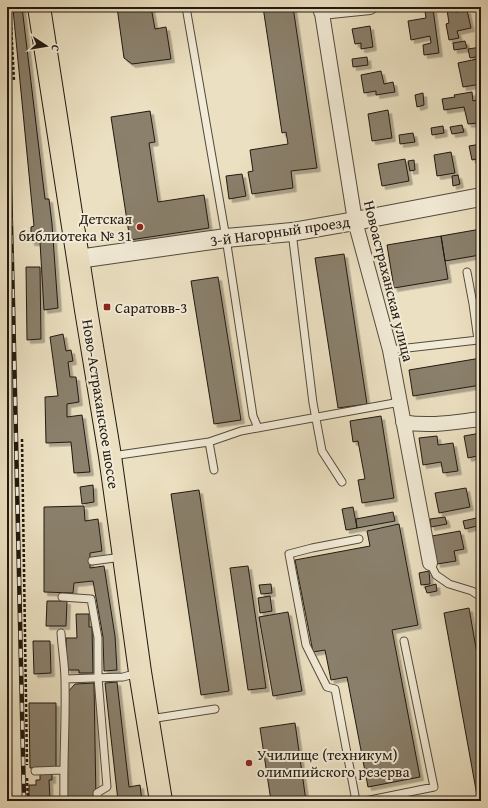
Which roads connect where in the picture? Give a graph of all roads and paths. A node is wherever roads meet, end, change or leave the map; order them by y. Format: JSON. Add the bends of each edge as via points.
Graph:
{"nodes":[{"id":1,"x":10,"y":7,"type":"edge"},
{"id":2,"x":39,"y":7,"type":"edge"},
{"id":3,"x":186,"y":7,"type":"edge"},
{"id":4,"x":370,"y":7,"type":"edge"},
{"id":5,"x":321,"y":10,"type":"edge"},
{"id":6,"x":14,"y":81,"type":"dead end"},
{"id":7,"x":481,"y":197,"type":"edge"},
{"id":8,"x":355,"y":221,"type":"junction"},
{"id":9,"x":292,"y":232,"type":"junction"},
{"id":10,"x":226,"y":238,"type":"junction"},
{"id":11,"x":78,"y":259,"type":"junction"},
{"id":12,"x":467,"y":272,"type":"dead end"},
{"id":13,"x":481,"y":302,"type":"edge"},
{"id":14,"x":473,"y":304,"type":"junction"},
{"id":15,"x":390,"y":350,"type":"junction"},
{"id":16,"x":400,"y":402,"type":"junction"},
{"id":17,"x":316,"y":417,"type":"junction"},
{"id":18,"x":481,"y":419,"type":"edge"},
{"id":19,"x":403,"y":422,"type":"junction"},
{"id":20,"x":258,"y":428,"type":"junction"},
{"id":21,"x":22,"y":439,"type":"dead end"},
{"id":22,"x":209,"y":442,"type":"junction"},
{"id":23,"x":110,"y":456,"type":"junction"},
{"id":24,"x":214,"y":470,"type":"dead end"},
{"id":25,"x":342,"y":482,"type":"dead end"},
{"id":26,"x":359,"y":539,"type":"dead end"},
{"id":27,"x":124,"y":556,"type":"junction"},
{"id":28,"x":92,"y":561,"type":"dead end"},
{"id":29,"x":430,"y":563,"type":"joint"},
{"id":30,"x":62,"y":597,"type":"dead end"},
{"id":31,"x":481,"y":597,"type":"edge"},
{"id":32,"x":61,"y":633,"type":"dead end"},
{"id":33,"x":404,"y":642,"type":"dead end"},
{"id":34,"x":140,"y":672,"type":"junction"},
{"id":35,"x":98,"y":678,"type":"junction"},
{"id":36,"x":65,"y":680,"type":"junction"},
{"id":37,"x":215,"y":709,"type":"dead end"},
{"id":38,"x":148,"y":719,"type":"junction"},
{"id":39,"x":27,"y":770,"type":"dead end"},
{"id":40,"x":63,"y":770,"type":"junction"},
{"id":41,"x":35,"y":771,"type":"dead end"},
{"id":42,"x":28,"y":778,"type":"dead end"},
{"id":43,"x":28,"y":801,"type":"edge"},
{"id":44,"x":64,"y":801,"type":"edge"},
{"id":45,"x":98,"y":801,"type":"edge"},
{"id":46,"x":161,"y":801,"type":"edge"},
{"id":47,"x":356,"y":801,"type":"edge"},
{"id":48,"x":365,"y":801,"type":"edge"}],
"edges":[{"from":1,"to":6,"type":"path"},
{"from":2,"to":11,"type":"main road","name":"Ново-Астраханское шоссе"},
{"from":3,"to":10,"type":"lane"},
{"from":4,"to":5,"type":"street"},
{"from":5,"to":8,"type":"street","name":"Новоастраханская улица"},
{"from":7,"to":8,"type":"street","name":"3-й Нагорный проезд"},
{"from":8,"to":9,"type":"street","name":"3-й Нагорный проезд"},
{"from":8,"to":15,"type":"street","name":"Новоастраханская улица"},
{"from":9,"to":10,"type":"street","name":"3-й Нагорный проезд"},
{"from":9,"to":17,"type":"lane"},
{"from":10,"to":11,"type":"street","name":"3-й Нагорный проезд"},
{"from":10,"to":20,"type":"lane","via":[[253,416]]},
{"from":11,"to":23,"type":"main road","name":"Ново-Астраханское шоссе"},
{"from":12,"to":14,"type":"lane"},
{"from":13,"to":14,"type":"lane"},
{"from":14,"to":15,"type":"lane","via":[[478,340]]},
{"from":15,"to":16,"type":"street","name":"Новоастраханская улица"},
{"from":16,"to":17,"type":"lane"},
{"from":16,"to":19,"type":"street","name":"Новоастраханская улица"},
{"from":17,"to":20,"type":"lane"},
{"from":17,"to":25,"type":"lane","via":[[322,451]]},
{"from":18,"to":19,"type":"street","via":[[433,425]]},
{"from":19,"to":29,"type":"street","name":"Новоастраханская улица"},
{"from":20,"to":22,"type":"lane"},
{"from":21,"to":39,"type":"path"},
{"from":22,"to":23,"type":"lane"},
{"from":22,"to":24,"type":"lane"},
{"from":23,"to":27,"type":"main road","name":"Ново-Астраханское шоссе"},
{"from":26,"to":47,"type":"lane","via":[[289,554],[306,645],[327,687],[336,689]]},
{"from":27,"to":28,"type":"lane"},
{"from":27,"to":34,"type":"main road","name":"Ново-Астраханское шоссе"},
{"from":29,"to":31,"type":"lane","via":[[436,575],[448,584],[472,591]]},
{"from":30,"to":35,"type":"lane","via":[[91,599],[98,638]]},
{"from":32,"to":36,"type":"lane"},
{"from":33,"to":48,"type":"lane","via":[[434,787]]},
{"from":34,"to":35,"type":"lane"},
{"from":34,"to":38,"type":"main road","name":"Ново-Астраханское шоссе"},
{"from":35,"to":36,"type":"lane"},
{"from":35,"to":45,"type":"lane","via":[[107,787],[98,793]]},
{"from":36,"to":40,"type":"lane"},
{"from":37,"to":38,"type":"lane"},
{"from":38,"to":46,"type":"main road","name":"Ново-Астраханское шоссе"},
{"from":40,"to":41,"type":"lane"},
{"from":40,"to":44,"type":"lane"},
{"from":42,"to":43,"type":"path"}]}
